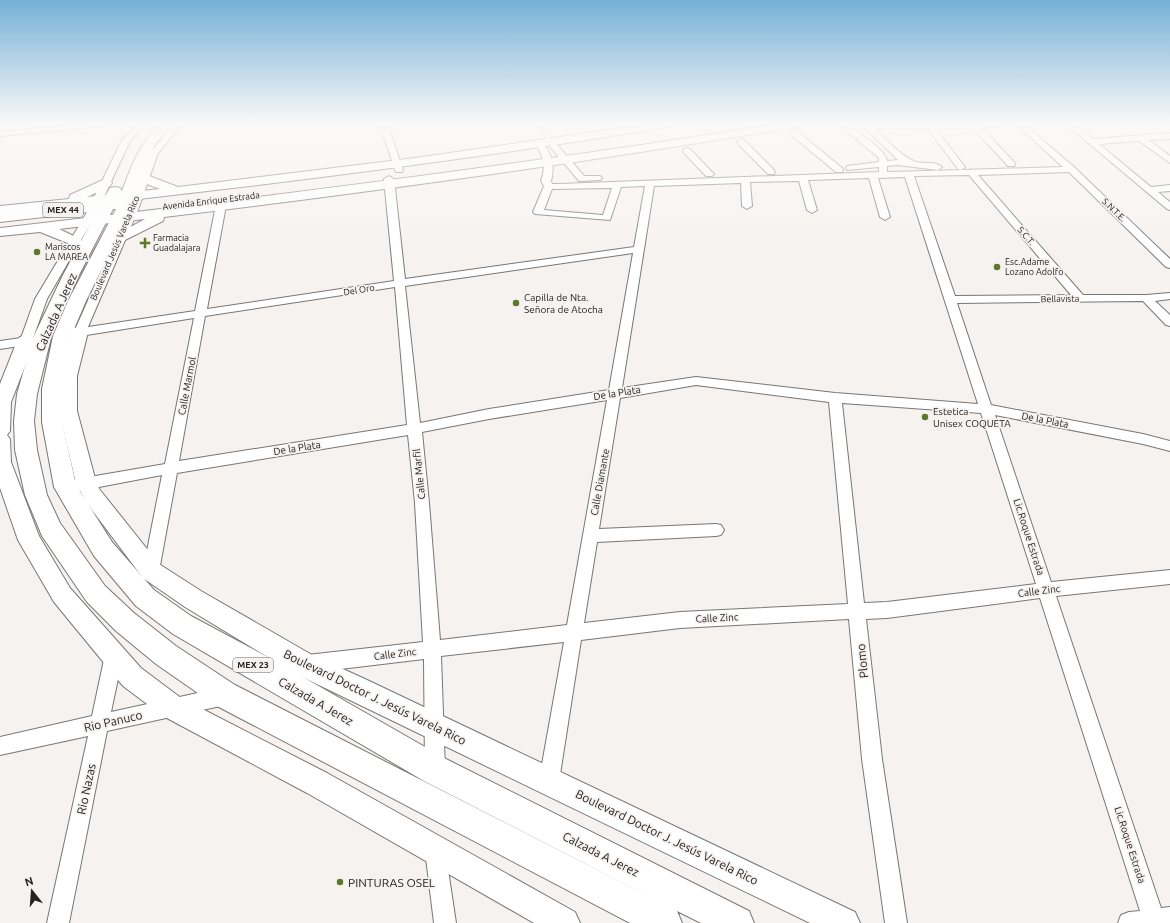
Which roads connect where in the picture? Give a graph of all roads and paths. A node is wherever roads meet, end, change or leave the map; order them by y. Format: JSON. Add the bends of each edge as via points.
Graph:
{"nodes":[{"id":1,"x":112,"y":168,"type":"edge"},
{"id":2,"x":126,"y":168,"type":"edge"},
{"id":3,"x":136,"y":168,"type":"edge"},
{"id":4,"x":148,"y":168,"type":"edge"},
{"id":5,"x":393,"y":168,"type":"edge"},
{"id":6,"x":438,"y":168,"type":"edge"},
{"id":7,"x":487,"y":168,"type":"edge"},
{"id":8,"x":549,"y":168,"type":"edge"},
{"id":9,"x":567,"y":168,"type":"edge"},
{"id":10,"x":703,"y":168,"type":"edge"},
{"id":11,"x":767,"y":168,"type":"edge"},
{"id":12,"x":851,"y":168,"type":"edge"},
{"id":13,"x":882,"y":168,"type":"edge"},
{"id":14,"x":909,"y":168,"type":"junction"},
{"id":15,"x":1123,"y":168,"type":"edge"},
{"id":16,"x":839,"y":170,"type":"joint"},
{"id":17,"x":1071,"y":170,"type":"joint"},
{"id":18,"x":771,"y":172,"type":"junction"},
{"id":19,"x":972,"y":173,"type":"junction"},
{"id":20,"x":394,"y":174,"type":"junction"},
{"id":21,"x":709,"y":174,"type":"junction"},
{"id":22,"x":873,"y":175,"type":"junction"},
{"id":23,"x":886,"y":175,"type":"junction"},
{"id":24,"x":144,"y":178,"type":"junction"},
{"id":25,"x":803,"y":178,"type":"junction"},
{"id":26,"x":745,"y":180,"type":"junction"},
{"id":27,"x":300,"y":182,"type":"junction"},
{"id":28,"x":582,"y":182,"type":"junction"},
{"id":29,"x":105,"y":183,"type":"junction"},
{"id":30,"x":251,"y":183,"type":"junction"},
{"id":31,"x":650,"y":183,"type":"junction"},
{"id":32,"x":617,"y":185,"type":"junction"},
{"id":33,"x":549,"y":186,"type":"junction"},
{"id":34,"x":1170,"y":188,"type":"edge"},
{"id":35,"x":1149,"y":190,"type":"junction"},
{"id":36,"x":178,"y":191,"type":"junction"},
{"id":37,"x":59,"y":204,"type":"junction"},
{"id":38,"x":222,"y":204,"type":"junction"},
{"id":39,"x":747,"y":206,"type":"dead end"},
{"id":40,"x":1170,"y":207,"type":"edge"},
{"id":41,"x":0,"y":210,"type":"edge"},
{"id":42,"x":114,"y":210,"type":"junction"},
{"id":43,"x":812,"y":210,"type":"dead end"},
{"id":44,"x":167,"y":213,"type":"junction"},
{"id":45,"x":885,"y":216,"type":"dead end"},
{"id":46,"x":0,"y":217,"type":"edge"},
{"id":47,"x":0,"y":225,"type":"edge"},
{"id":48,"x":42,"y":227,"type":"junction"},
{"id":49,"x":0,"y":232,"type":"edge"},
{"id":50,"x":75,"y":242,"type":"junction"},
{"id":51,"x":639,"y":249,"type":"junction"},
{"id":52,"x":1170,"y":265,"type":"edge"},
{"id":53,"x":400,"y":283,"type":"junction"},
{"id":54,"x":1170,"y":296,"type":"edge"},
{"id":55,"x":1146,"y":298,"type":"junction"},
{"id":56,"x":1080,"y":299,"type":"junction"},
{"id":57,"x":951,"y":300,"type":"junction"},
{"id":58,"x":200,"y":315,"type":"junction"},
{"id":59,"x":1170,"y":322,"type":"edge"},
{"id":60,"x":80,"y":332,"type":"junction"},
{"id":61,"x":26,"y":341,"type":"junction"},
{"id":62,"x":0,"y":345,"type":"edge"},
{"id":63,"x":614,"y":394,"type":"junction"},
{"id":64,"x":835,"y":398,"type":"junction"},
{"id":65,"x":986,"y":409,"type":"junction"},
{"id":66,"x":414,"y":429,"type":"junction"},
{"id":67,"x":0,"y":430,"type":"edge"},
{"id":68,"x":0,"y":439,"type":"edge"},
{"id":69,"x":1170,"y":446,"type":"edge"},
{"id":70,"x":171,"y":468,"type":"junction"},
{"id":71,"x":76,"y":485,"type":"junction"},
{"id":72,"x":6,"y":497,"type":"edge"},
{"id":73,"x":716,"y":530,"type":"dead end"},
{"id":74,"x":591,"y":536,"type":"junction"},
{"id":75,"x":152,"y":570,"type":"junction"},
{"id":76,"x":1170,"y":577,"type":"edge"},
{"id":77,"x":1046,"y":590,"type":"junction"},
{"id":78,"x":858,"y":612,"type":"junction"},
{"id":79,"x":574,"y":633,"type":"junction"},
{"id":80,"x":432,"y":649,"type":"junction"},
{"id":81,"x":114,"y":655,"type":"junction"},
{"id":82,"x":303,"y":664,"type":"junction"},
{"id":83,"x":265,"y":671,"type":"junction"},
{"id":84,"x":226,"y":696,"type":"junction"},
{"id":85,"x":172,"y":707,"type":"junction"},
{"id":86,"x":100,"y":724,"type":"junction"},
{"id":87,"x":433,"y":725,"type":"junction"},
{"id":88,"x":0,"y":746,"type":"edge"},
{"id":89,"x":435,"y":770,"type":"junction"},
{"id":90,"x":549,"y":781,"type":"junction"},
{"id":91,"x":435,"y":850,"type":"junction"},
{"id":92,"x":724,"y":920,"type":"edge"},
{"id":93,"x":1160,"y":920,"type":"edge"},
{"id":94,"x":58,"y":923,"type":"edge"},
{"id":95,"x":446,"y":923,"type":"edge"},
{"id":96,"x":564,"y":923,"type":"edge"},
{"id":97,"x":665,"y":923,"type":"edge"},
{"id":98,"x":844,"y":923,"type":"edge"},
{"id":99,"x":896,"y":923,"type":"edge"},
{"id":100,"x":1129,"y":923,"type":"edge"}],
"edges":[{"from":1,"to":29,"type":"street","name":"Boulevard Jesús Varela Rico"},
{"from":2,"to":42,"type":"main road","name":"Boulevard Jesús Varela Rico","number":"MEX 23"},
{"from":3,"to":42,"type":"main road","name":"Boulevard Jesús Varela Rico","number":"MEX 23"},
{"from":4,"to":24,"type":"street","name":"Boulevard Jesús Varela Rico"},
{"from":5,"to":20,"type":"street","name":"Calle Marfil"},
{"from":6,"to":20,"type":"street","name":"Avenida Enrique Estrada","number":"MEX 44"},
{"from":7,"to":20,"type":"street"},
{"from":8,"to":33,"type":"street","via":[[546,181]]},
{"from":9,"to":28,"type":"street"},
{"from":10,"to":21,"type":"street"},
{"from":11,"to":18,"type":"street"},
{"from":12,"to":16,"type":"street"},
{"from":13,"to":23,"type":"street"},
{"from":14,"to":19,"type":"street","via":[[926,174]]},
{"from":14,"to":23,"type":"street"},
{"from":14,"to":57,"type":"street","name":"Lic.Roque Estrada"},
{"from":15,"to":35,"type":"street"},
{"from":16,"to":18,"type":"street"},
{"from":17,"to":19,"type":"street"},
{"from":17,"to":52,"type":"street","name":"S.N.T.E."},
{"from":18,"to":21,"type":"street"},
{"from":19,"to":56,"type":"street","name":"S.C.T."},
{"from":20,"to":27,"type":"street","name":"Avenida Enrique Estrada","number":"MEX 44"},
{"from":20,"to":30,"type":"street"},
{"from":20,"to":38,"type":"street"},
{"from":20,"to":53,"type":"street","name":"Calle Marfil"},
{"from":21,"to":28,"type":"street"},
{"from":22,"to":23,"type":"street"},
{"from":22,"to":25,"type":"street"},
{"from":22,"to":45,"type":"street"},
{"from":24,"to":36,"type":"street"},
{"from":24,"to":42,"type":"street","name":"Boulevard Jesús Varela Rico"},
{"from":25,"to":26,"type":"street"},
{"from":25,"to":43,"type":"street"},
{"from":26,"to":31,"type":"street"},
{"from":26,"to":39,"type":"street"},
{"from":27,"to":30,"type":"street"},
{"from":27,"to":42,"type":"street","name":"Avenida Enrique Estrada","number":"MEX 44"},
{"from":28,"to":32,"type":"street"},
{"from":28,"to":33,"type":"street"},
{"from":29,"to":37,"type":"street"},
{"from":29,"to":42,"type":"street","name":"Boulevard Jesús Varela Rico"},
{"from":30,"to":36,"type":"street"},
{"from":31,"to":32,"type":"street"},
{"from":31,"to":51,"type":"street","name":"Calle Diamante"},
{"from":32,"to":33,"type":"street","via":[[607,218],[538,212]]},
{"from":34,"to":35,"type":"street"},
{"from":35,"to":40,"type":"street"},
{"from":36,"to":42,"type":"street"},
{"from":37,"to":41,"type":"street"},
{"from":37,"to":42,"type":"street"},
{"from":38,"to":42,"type":"street","name":"Avenida Enrique Estrada","number":"MEX 44"},
{"from":38,"to":44,"type":"street"},
{"from":38,"to":58,"type":"street","name":"Calle Marmol"},
{"from":42,"to":44,"type":"street"},
{"from":42,"to":44,"type":"street"},
{"from":42,"to":46,"type":"main road","name":"Avenida Enrique Estrada","number":"MEX 44"},
{"from":42,"to":47,"type":"main road","name":"Avenida Enrique Estrada","number":"MEX 44"},
{"from":42,"to":48,"type":"street"},
{"from":42,"to":50,"type":"street","name":"Boulevard Jesús Varela Rico"},
{"from":42,"to":60,"type":"street","name":"Boulevard Jesús Varela Rico"},
{"from":42,"to":71,"type":"main road","name":"Calzada A Jerez","number":"MEX 23","via":[[62,336],[52,389],[52,422]]},
{"from":42,"to":84,"type":"main road","name":"Calzada A Jerez","number":"MEX 23","via":[[70,277],[42,338],[27,394],[24,421],[26,450],[36,495],[50,530],[96,594],[125,622],[166,655]]},
{"from":48,"to":49,"type":"street"},
{"from":48,"to":50,"type":"street"},
{"from":50,"to":61,"type":"street","name":"Boulevard Jesús Varela Rico","via":[[41,299]]},
{"from":51,"to":53,"type":"street","name":"Del Oro"},
{"from":51,"to":63,"type":"street","name":"Calle Diamante"},
{"from":53,"to":58,"type":"street","name":"Del Oro"},
{"from":53,"to":66,"type":"street","name":"Calle Marfil"},
{"from":54,"to":55,"type":"street","name":"Bellavista"},
{"from":55,"to":56,"type":"street","name":"Bellavista"},
{"from":55,"to":59,"type":"street"},
{"from":56,"to":57,"type":"street","name":"Bellavista"},
{"from":57,"to":65,"type":"street","name":"Lic.Roque Estrada"},
{"from":58,"to":60,"type":"street","name":"Del Oro"},
{"from":58,"to":70,"type":"street","name":"Calle Marmol"},
{"from":60,"to":71,"type":"street","name":"Boulevard Doctor J. Jesús Varela Rico","via":[[68,376],[68,411]]},
{"from":61,"to":62,"type":"street"},
{"from":61,"to":67,"type":"street","via":[[2,402]]},
{"from":63,"to":64,"type":"street","name":"De la Plata","via":[[696,381]]},
{"from":63,"to":66,"type":"street","name":"De la Plata"},
{"from":63,"to":74,"type":"street","name":"Calle Diamante"},
{"from":64,"to":65,"type":"street","name":"De la Plata"},
{"from":64,"to":78,"type":"street","name":"Plomo"},
{"from":65,"to":69,"type":"street","name":"De la Plata"},
{"from":65,"to":77,"type":"street","name":"Lic.Roque Estrada"},
{"from":66,"to":70,"type":"street","name":"De la Plata"},
{"from":66,"to":80,"type":"street","name":"Calle Marfil"},
{"from":68,"to":72,"type":"street"},
{"from":70,"to":71,"type":"street","name":"De la Plata"},
{"from":70,"to":75,"type":"street","name":"Calle Marmol"},
{"from":71,"to":75,"type":"street","name":"Boulevard Doctor J. Jesús Varela Rico","via":[[93,496]]},
{"from":71,"to":83,"type":"main road","name":"Calzada A Jerez","number":"MEX 23","via":[[103,549],[145,598],[182,625]]},
{"from":72,"to":81,"type":"street","via":[[62,595]]},
{"from":73,"to":74,"type":"street"},
{"from":74,"to":79,"type":"street","name":"Calle Diamante"},
{"from":75,"to":82,"type":"street","name":"Boulevard Doctor J. Jesús Varela Rico","via":[[193,599]]},
{"from":76,"to":77,"type":"street","name":"Calle Zinc"},
{"from":77,"to":78,"type":"street","name":"Calle Zinc"},
{"from":77,"to":93,"type":"street","name":"Lic.Roque Estrada"},
{"from":78,"to":79,"type":"street","name":"Calle Zinc","via":[[680,620]]},
{"from":78,"to":99,"type":"street","name":"Plomo","via":[[872,759]]},
{"from":79,"to":80,"type":"street","name":"Calle Zinc"},
{"from":79,"to":90,"type":"street","name":"Calle Diamante"},
{"from":80,"to":82,"type":"street","name":"Calle Zinc"},
{"from":80,"to":87,"type":"street","name":"Calle Marfil"},
{"from":81,"to":85,"type":"street","via":[[132,677]]},
{"from":81,"to":86,"type":"street","name":"Rio Nazas"},
{"from":82,"to":83,"type":"street","name":"Calle Zinc"},
{"from":82,"to":87,"type":"street","name":"Boulevard Doctor J. Jesús Varela Rico"},
{"from":83,"to":89,"type":"main road","name":"Calzada A Jerez","number":"MEX 23"},
{"from":84,"to":85,"type":"street","name":"Rio Panuco"},
{"from":84,"to":97,"type":"main road","name":"Calzada A Jerez","number":"MEX 23"},
{"from":85,"to":86,"type":"street","name":"Rio Panuco"},
{"from":85,"to":91,"type":"street","via":[[317,783]]},
{"from":86,"to":88,"type":"street","name":"Rio Panuco"},
{"from":86,"to":94,"type":"street","name":"Rio Nazas"},
{"from":87,"to":89,"type":"street","name":"Calle Marfil"},
{"from":87,"to":90,"type":"street","name":"Boulevard Doctor J. Jesús Varela Rico"},
{"from":89,"to":92,"type":"main road","name":"Calzada A Jerez","number":"MEX 23"},
{"from":90,"to":98,"type":"street","name":"Boulevard Doctor J. Jesús Varela Rico"},
{"from":91,"to":95,"type":"street"},
{"from":91,"to":96,"type":"street"},
{"from":93,"to":100,"type":"street"}]}
